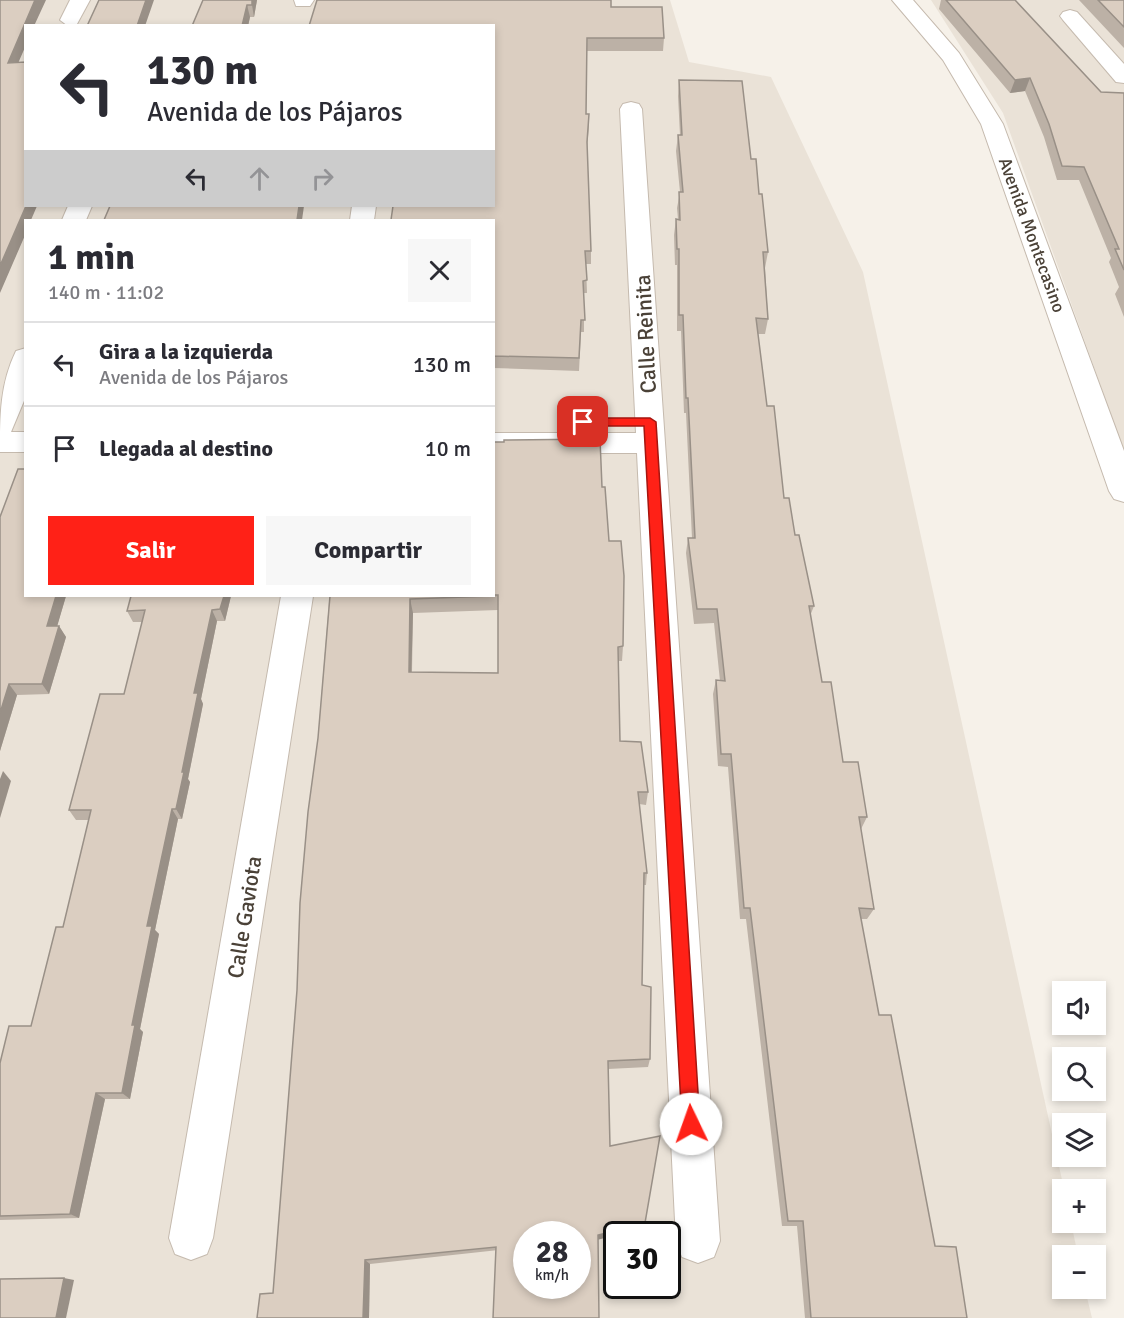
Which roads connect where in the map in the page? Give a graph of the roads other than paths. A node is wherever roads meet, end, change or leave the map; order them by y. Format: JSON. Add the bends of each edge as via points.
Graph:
{"nodes":[{"id":1,"x":80,"y":0,"type":"edge"},
{"id":2,"x":902,"y":0,"type":"edge"},
{"id":3,"x":1070,"y":16,"type":"dead end"},
{"id":4,"x":70,"y":20,"type":"dead end"},
{"id":5,"x":1124,"y":77,"type":"edge"},
{"id":6,"x":631,"y":109,"type":"dead end"},
{"id":7,"x":24,"y":364,"type":"edge"},
{"id":8,"x":495,"y":422,"type":"edge"},
{"id":9,"x":6,"y":426,"type":"edge"},
{"id":10,"x":650,"y":433,"type":"junction"},
{"id":11,"x":24,"y":440,"type":"edge"},
{"id":12,"x":495,"y":443,"type":"edge"},
{"id":13,"x":1124,"y":491,"type":"edge"},
{"id":14,"x":297,"y":597,"type":"edge"},
{"id":15,"x":191,"y":1238,"type":"dead end"},
{"id":16,"x":698,"y":1241,"type":"dead end"}],
"edges":[{"from":1,"to":4,"type":"street"},
{"from":2,"to":13,"type":"street","name":"Avenida Montecasino","via":[[952,57],[992,124]]},
{"from":3,"to":5,"type":"street"},
{"from":6,"to":10,"type":"street","name":"Calle Reinita"},
{"from":7,"to":9,"type":"street"},
{"from":8,"to":10,"type":"street"},
{"from":9,"to":11,"type":"street"},
{"from":10,"to":12,"type":"street"},
{"from":10,"to":16,"type":"street","name":"Calle Reinita"},
{"from":14,"to":15,"type":"street","name":"Calle Gaviota"}]}
